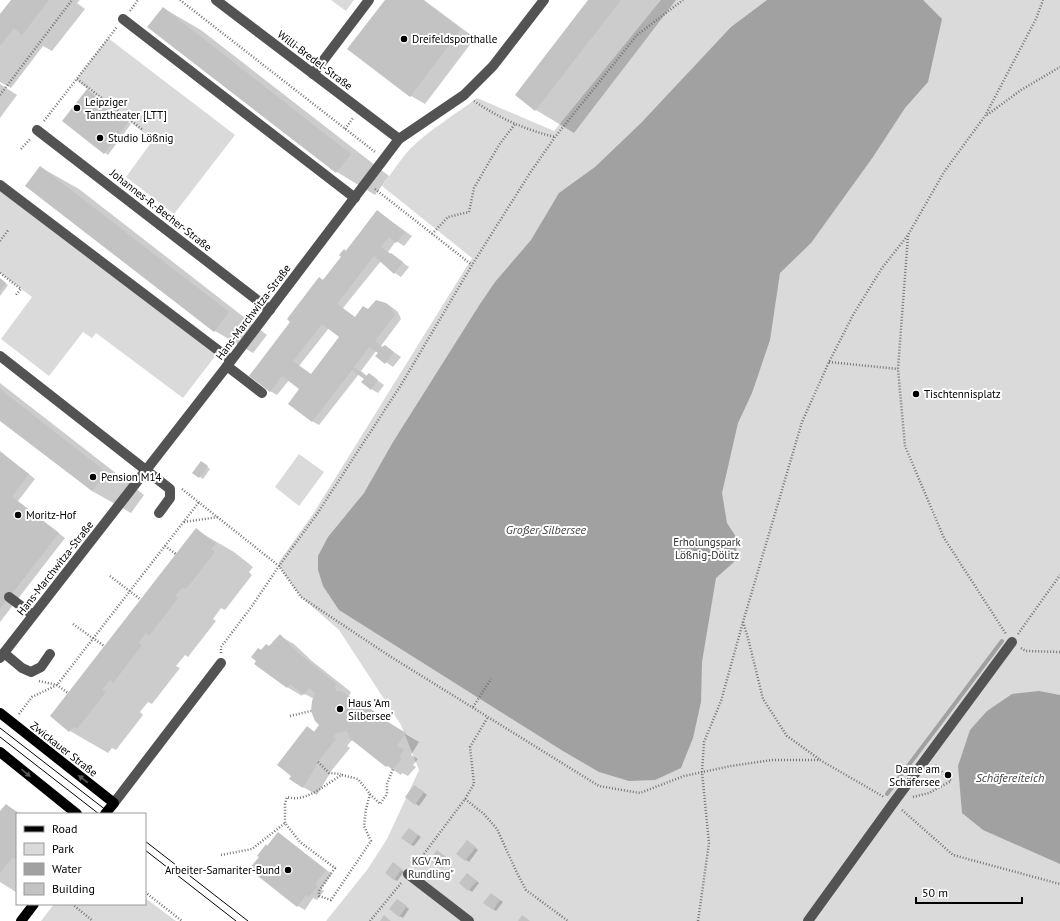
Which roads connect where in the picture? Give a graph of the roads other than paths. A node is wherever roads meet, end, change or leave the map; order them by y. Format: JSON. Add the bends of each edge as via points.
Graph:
{"nodes":[{"id":1,"x":216,"y":0,"type":"edge"},
{"id":2,"x":369,"y":0,"type":"edge"},
{"id":3,"x":544,"y":0,"type":"edge"},
{"id":4,"x":123,"y":19,"type":"road end"},
{"id":5,"x":313,"y":74,"type":"junction"},
{"id":6,"x":37,"y":130,"type":"road end"},
{"id":7,"x":399,"y":139,"type":"junction"},
{"id":8,"x":0,"y":185,"type":"edge"},
{"id":9,"x":355,"y":198,"type":"junction"},
{"id":10,"x":270,"y":310,"type":"junction"},
{"id":11,"x":0,"y":356,"type":"edge"},
{"id":12,"x":229,"y":363,"type":"junction"},
{"id":13,"x":262,"y":393,"type":"dead end"},
{"id":14,"x":146,"y":470,"type":"junction"},
{"id":15,"x":159,"y":513,"type":"dead end"},
{"id":16,"x":9,"y":597,"type":"dead end"},
{"id":17,"x":33,"y":615,"type":"junction"},
{"id":18,"x":1012,"y":642,"type":"road end"},
{"id":19,"x":50,"y":654,"type":"dead end"},
{"id":20,"x":2,"y":655,"type":"edge"},
{"id":21,"x":221,"y":663,"type":"road end"},
{"id":22,"x":0,"y":713,"type":"edge"},
{"id":23,"x":0,"y":752,"type":"edge"},
{"id":24,"x":114,"y":803,"type":"junction"},
{"id":25,"x":76,"y":813,"type":"edge"},
{"id":26,"x":106,"y":813,"type":"edge"},
{"id":27,"x":408,"y":874,"type":"road end"},
{"id":28,"x":33,"y":905,"type":"edge"},
{"id":29,"x":21,"y":921,"type":"edge"},
{"id":30,"x":468,"y":921,"type":"edge"},
{"id":31,"x":808,"y":921,"type":"edge"}],
"edges":[{"from":1,"to":5,"type":"street","name":"Willi-Bredel-Straße"},
{"from":2,"to":5,"type":"street"},
{"from":3,"to":7,"type":"street","name":"Hans-Marchwitza-Straße","via":[[492,66],[464,95]]},
{"from":4,"to":9,"type":"street"},
{"from":5,"to":7,"type":"street","name":"Willi-Bredel-Straße"},
{"from":6,"to":10,"type":"street","name":"Johannes-R.-Becher-Straße"},
{"from":7,"to":9,"type":"street","name":"Hans-Marchwitza-Straße"},
{"from":8,"to":12,"type":"street"},
{"from":9,"to":10,"type":"street","name":"Hans-Marchwitza-Straße"},
{"from":10,"to":12,"type":"street","name":"Hans-Marchwitza-Straße"},
{"from":11,"to":14,"type":"street"},
{"from":12,"to":13,"type":"street"},
{"from":12,"to":14,"type":"street","name":"Hans-Marchwitza-Straße"},
{"from":14,"to":15,"type":"street","via":[[170,489],[170,498]]},
{"from":14,"to":17,"type":"street","name":"Hans-Marchwitza-Straße"},
{"from":16,"to":17,"type":"street"},
{"from":17,"to":20,"type":"street","name":"Hans-Marchwitza-Straße"},
{"from":18,"to":31,"type":"street"},
{"from":19,"to":20,"type":"street","via":[[41,667],[31,672]]},
{"from":21,"to":24,"type":"street"},
{"from":24,"to":22,"type":"main road","name":"Zwickauer Straße","one_way":true},
{"from":23,"to":25,"type":"main road","one_way":true},
{"from":24,"to":26,"type":"main road"},
{"from":27,"to":30,"type":"street"},
{"from":28,"to":29,"type":"main road"}]}
